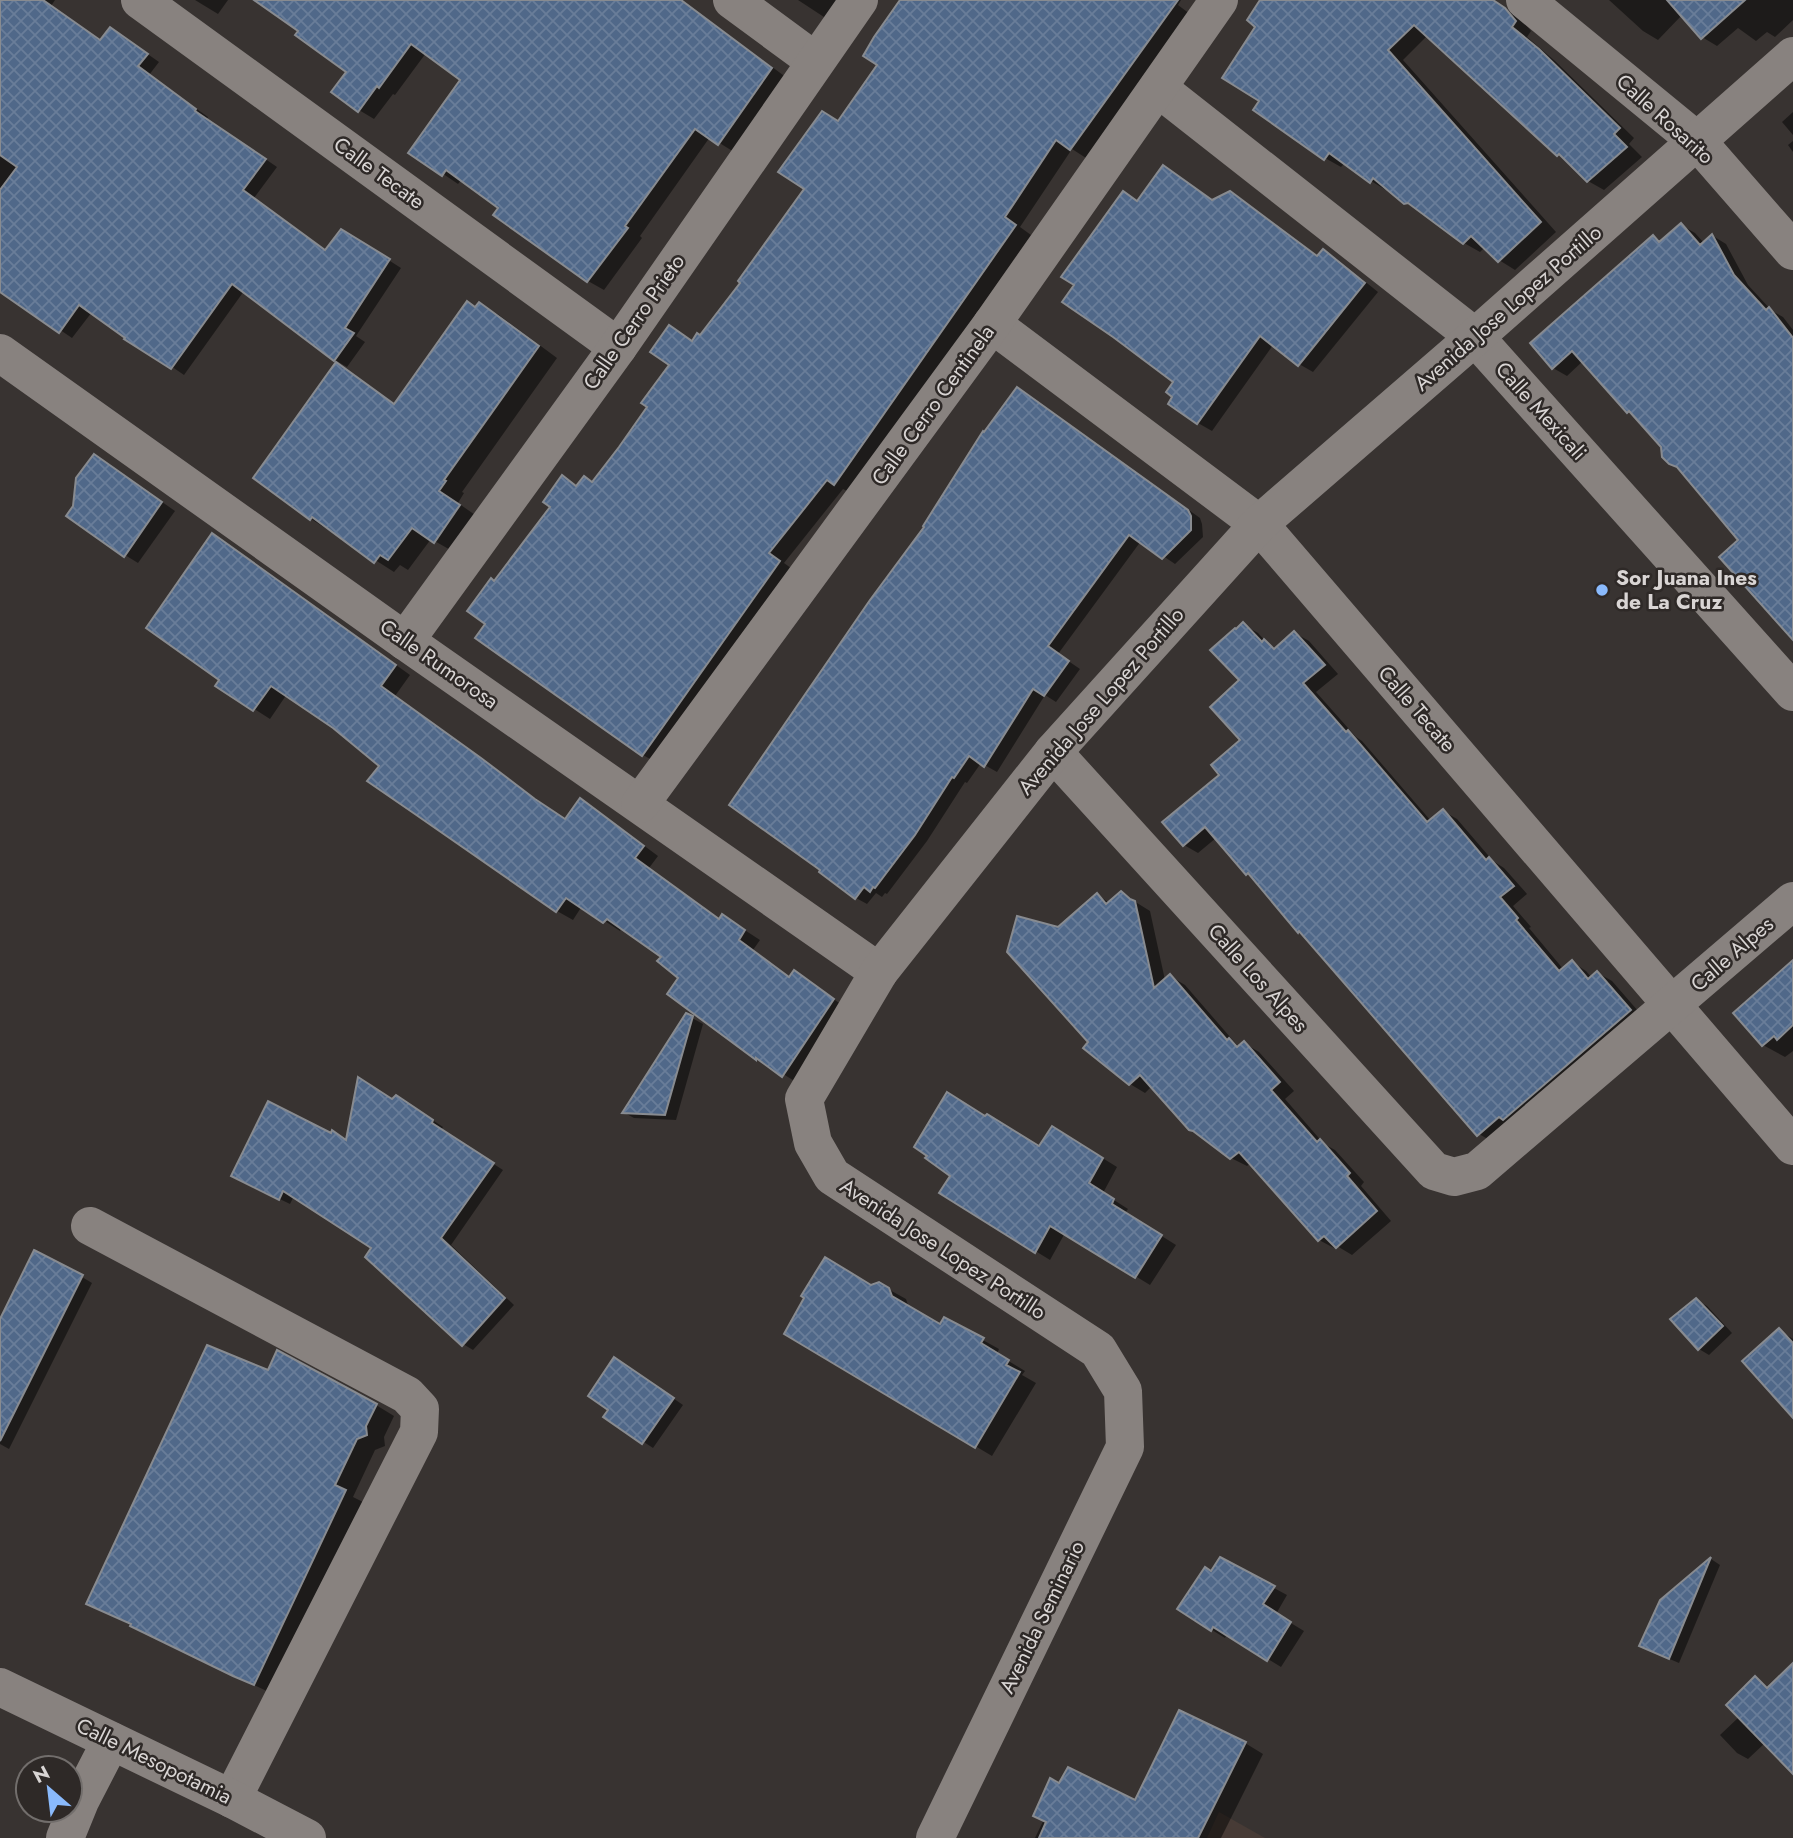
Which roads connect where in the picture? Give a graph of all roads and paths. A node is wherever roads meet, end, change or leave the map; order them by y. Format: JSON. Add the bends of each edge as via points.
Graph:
{"nodes":[{"id":1,"x":140,"y":0,"type":"edge"},
{"id":2,"x":732,"y":0,"type":"edge"},
{"id":3,"x":859,"y":0,"type":"edge"},
{"id":4,"x":1219,"y":0,"type":"edge"},
{"id":5,"x":1525,"y":0,"type":"edge"},
{"id":6,"x":1793,"y":56,"type":"edge"},
{"id":7,"x":815,"y":61,"type":"junction"},
{"id":8,"x":1157,"y":88,"type":"junction"},
{"id":9,"x":1697,"y":141,"type":"junction"},
{"id":10,"x":1793,"y":251,"type":"edge"},
{"id":11,"x":992,"y":324,"type":"junction"},
{"id":12,"x":1475,"y":337,"type":"junction"},
{"id":13,"x":618,"y":347,"type":"junction"},
{"id":14,"x":0,"y":353,"type":"edge"},
{"id":15,"x":1259,"y":524,"type":"junction"},
{"id":16,"x":405,"y":640,"type":"junction"},
{"id":17,"x":1793,"y":692,"type":"edge"},
{"id":18,"x":1052,"y":752,"type":"junction"},
{"id":19,"x":639,"y":804,"type":"junction"},
{"id":20,"x":1793,"y":901,"type":"edge"},
{"id":21,"x":880,"y":972,"type":"junction"},
{"id":22,"x":1671,"y":1006,"type":"junction"},
{"id":23,"x":1793,"y":1146,"type":"edge"},
{"id":24,"x":1477,"y":1171,"type":"joint"},
{"id":25,"x":90,"y":1226,"type":"dead end"},
{"id":26,"x":1123,"y":1391,"type":"joint"},
{"id":27,"x":0,"y":1687,"type":"edge"},
{"id":28,"x":111,"y":1741,"type":"junction"},
{"id":29,"x":232,"y":1798,"type":"junction"},
{"id":30,"x":65,"y":1838,"type":"edge"},
{"id":31,"x":307,"y":1838,"type":"edge"},
{"id":32,"x":935,"y":1838,"type":"edge"}],
"edges":[{"from":1,"to":13,"type":"street","name":"Calle Tecate"},
{"from":2,"to":7,"type":"street"},
{"from":3,"to":7,"type":"street","name":"Calle Cerro Prieto"},
{"from":4,"to":8,"type":"street","name":"Calle Cerro Centinela"},
{"from":5,"to":9,"type":"street","name":"Calle Rosarito"},
{"from":6,"to":9,"type":"street","name":"Avenida Jose Lopez Portillo"},
{"from":7,"to":13,"type":"street","name":"Calle Cerro Prieto"},
{"from":8,"to":11,"type":"street","name":"Calle Cerro Centinela"},
{"from":8,"to":12,"type":"street","name":"Calle Mexicali"},
{"from":9,"to":10,"type":"street","name":"Calle Rosarito"},
{"from":9,"to":12,"type":"street","name":"Avenida Jose Lopez Portillo"},
{"from":11,"to":15,"type":"street","name":"Calle Tecate"},
{"from":11,"to":19,"type":"street","name":"Calle Cerro Centinela"},
{"from":12,"to":15,"type":"street","name":"Avenida Jose Lopez Portillo"},
{"from":12,"to":17,"type":"street","name":"Calle Mexicali"},
{"from":13,"to":16,"type":"street","name":"Calle Cerro Prieto"},
{"from":14,"to":16,"type":"street","name":"Calle Rumorosa"},
{"from":15,"to":18,"type":"street","name":"Avenida Jose Lopez Portillo"},
{"from":15,"to":22,"type":"street","name":"Calle Tecate"},
{"from":16,"to":19,"type":"street","name":"Calle Rumorosa"},
{"from":18,"to":21,"type":"street","name":"Avenida Jose Lopez Portillo"},
{"from":18,"to":24,"type":"street","name":"Calle Los Alpes","via":[[1434,1171],[1454,1177]]},
{"from":19,"to":21,"type":"street","name":"Calle Rumorosa"},
{"from":20,"to":22,"type":"street","name":"Calle Alpes"},
{"from":21,"to":26,"type":"street","name":"Avenida Jose Lopez Portillo","via":[[804,1099],[813,1143],[832,1176],[1098,1350]]},
{"from":22,"to":23,"type":"street","name":"Calle Tecate"},
{"from":22,"to":24,"type":"street","name":"Calle Alpes"},
{"from":25,"to":29,"type":"street","via":[[407,1395],[420,1409],[418,1432]]},
{"from":26,"to":32,"type":"street","name":"Avenida Seminario","via":[[1125,1447]]},
{"from":27,"to":28,"type":"street","name":"Calle Mesopotamia"},
{"from":28,"to":29,"type":"street","name":"Calle Mesopotamia"},
{"from":28,"to":30,"type":"street"},
{"from":29,"to":31,"type":"street","name":"Calle Mesopotamia"}]}
